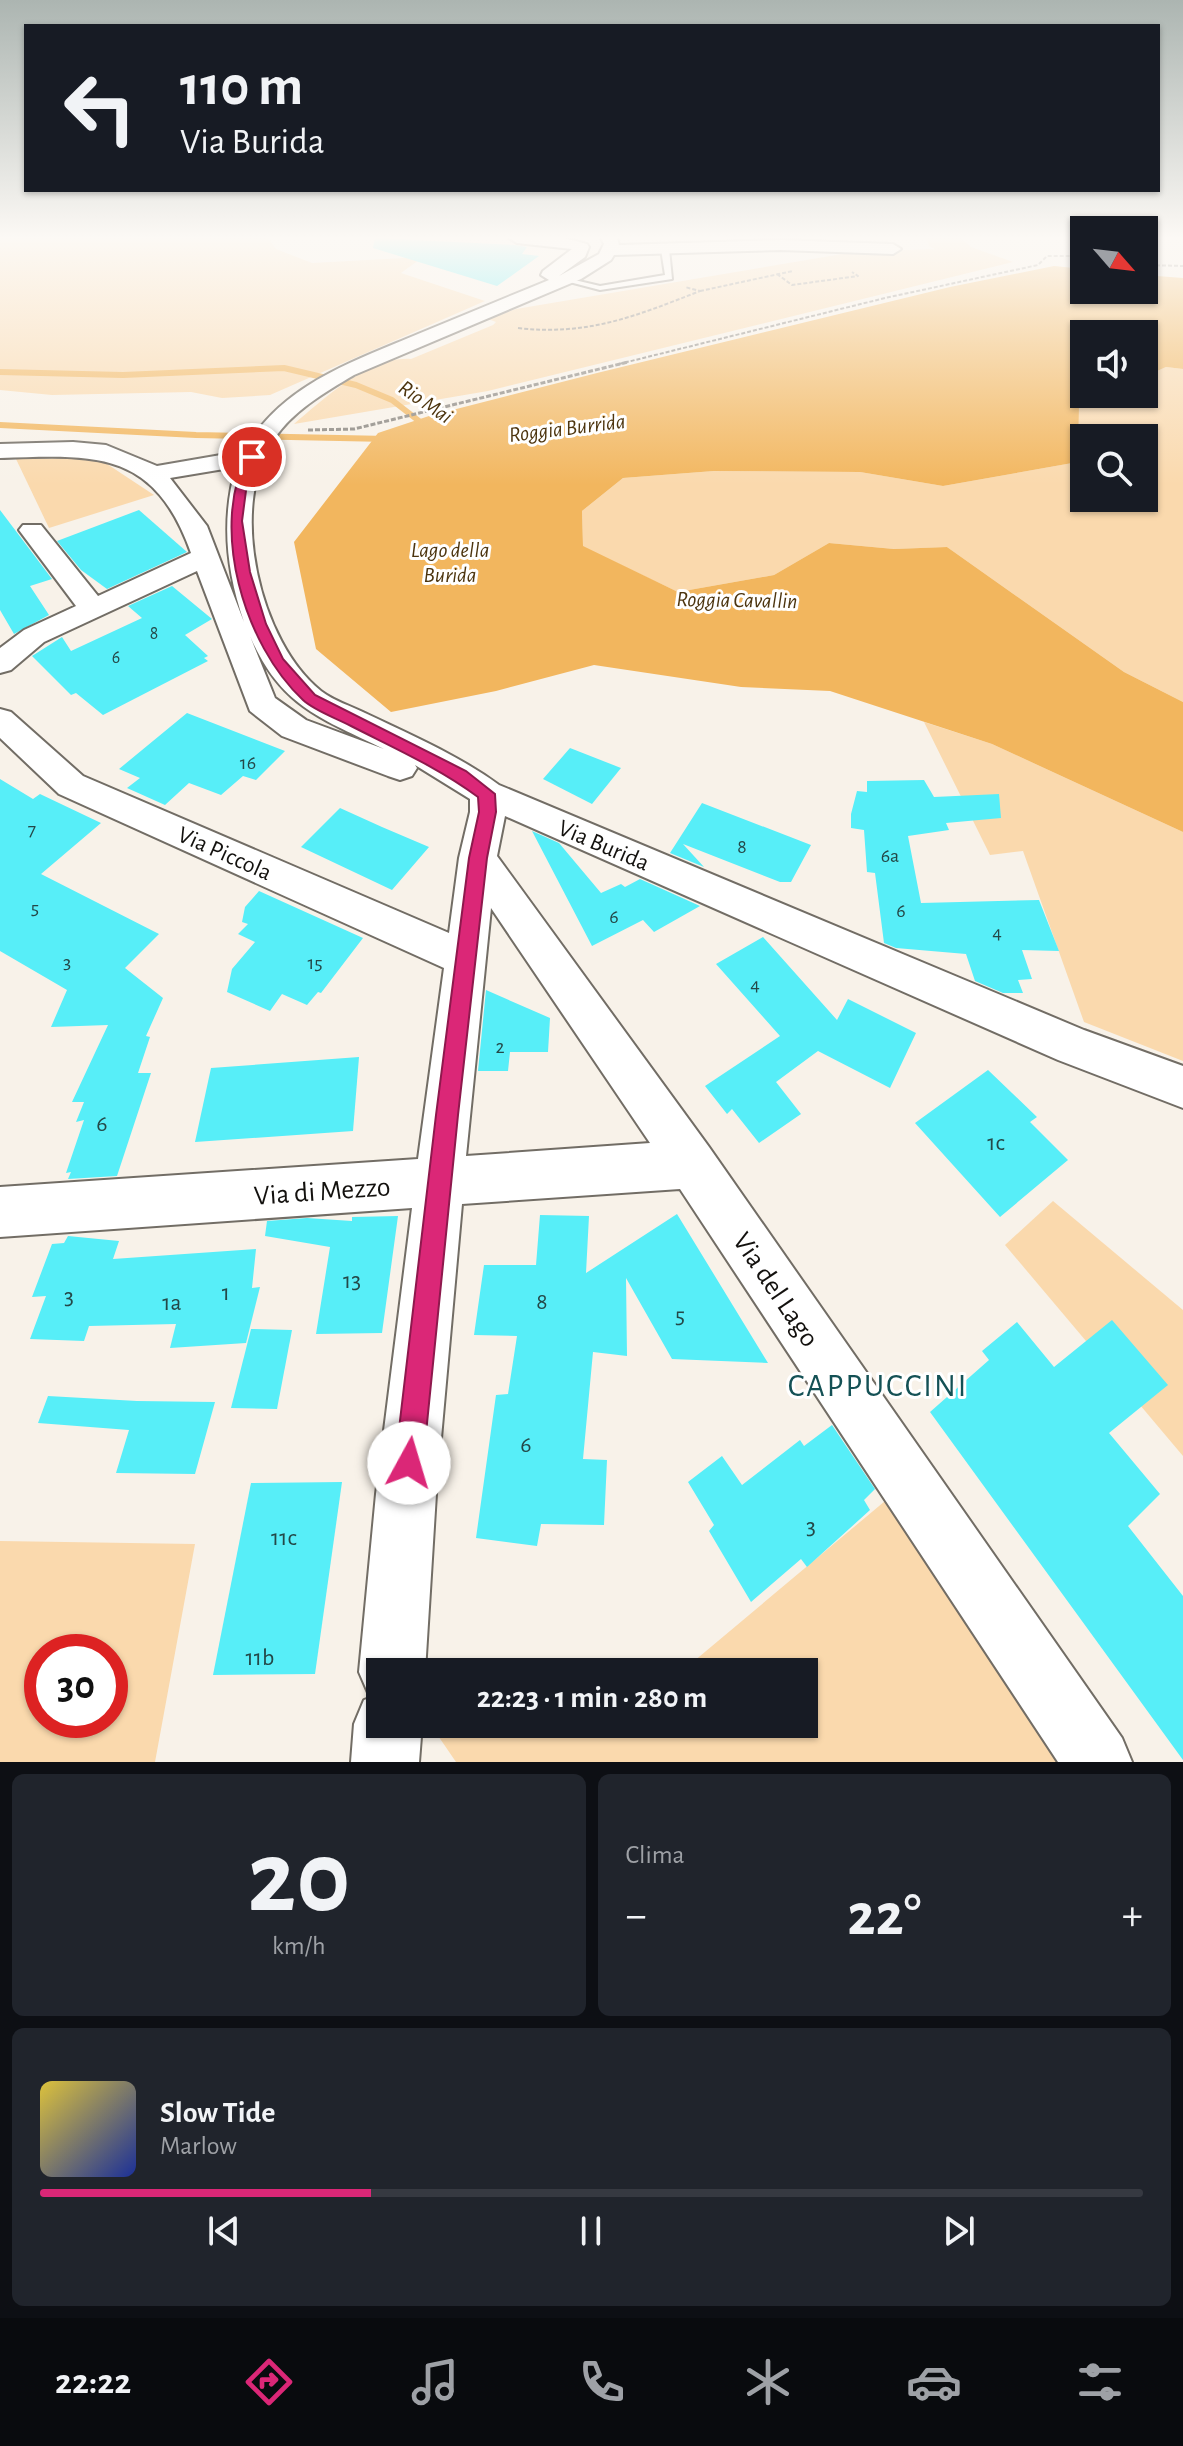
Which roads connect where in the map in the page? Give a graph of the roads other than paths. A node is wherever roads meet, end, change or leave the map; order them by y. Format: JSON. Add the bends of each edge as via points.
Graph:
{"nodes":[{"id":1,"x":470,"y":320,"type":"edge"},
{"id":2,"x":263,"y":439,"type":"junction"},
{"id":3,"x":0,"y":451,"type":"edge"},
{"id":4,"x":154,"y":474,"type":"junction"},
{"id":5,"x":32,"y":530,"type":"dead end"},
{"id":6,"x":207,"y":556,"type":"junction"},
{"id":7,"x":92,"y":607,"type":"junction"},
{"id":8,"x":0,"y":663,"type":"edge"},
{"id":9,"x":0,"y":720,"type":"edge"},
{"id":10,"x":487,"y":794,"type":"junction"},
{"id":11,"x":478,"y":858,"type":"junction"},
{"id":12,"x":468,"y":960,"type":"junction"},
{"id":13,"x":1183,"y":1087,"type":"edge"},
{"id":14,"x":692,"y":1164,"type":"junction"},
{"id":15,"x":439,"y":1181,"type":"junction"},
{"id":16,"x":0,"y":1212,"type":"edge"},
{"id":17,"x":393,"y":1658,"type":"edge"},
{"id":18,"x":387,"y":1738,"type":"edge"},
{"id":19,"x":385,"y":1762,"type":"edge"},
{"id":20,"x":1098,"y":1762,"type":"edge"}],
"edges":[{"from":1,"to":2,"type":"street","via":[[330,379],[304,395]]},
{"from":2,"to":4,"type":"street"},
{"from":2,"to":10,"type":"street","name":"Via Burida","via":[[241,483],[236,521],[243,572],[277,660],[310,698]]},
{"from":3,"to":4,"type":"street","via":[[106,452]]},
{"from":4,"to":6,"type":"street","via":[[194,526]]},
{"from":5,"to":7,"type":"street"},
{"from":6,"to":7,"type":"street"},
{"from":6,"to":10,"type":"street","via":[[261,704],[294,728],[459,791]]},
{"from":7,"to":8,"type":"street","via":[[34,636]]},
{"from":9,"to":12,"type":"street","name":"Via Piccola","via":[[71,785]]},
{"from":10,"to":11,"type":"street"},
{"from":10,"to":13,"type":"street","name":"Via Burida","via":[[1073,1046]]},
{"from":11,"to":12,"type":"street"},
{"from":11,"to":14,"type":"street","name":"Via del Lago"},
{"from":12,"to":15,"type":"street"},
{"from":14,"to":15,"type":"street","name":"Via di Mezzo"},
{"from":14,"to":20,"type":"street","name":"Via del Lago"},
{"from":15,"to":16,"type":"street","name":"Via di Mezzo"},
{"from":15,"to":17,"type":"street"},
{"from":18,"to":19,"type":"street"}]}
